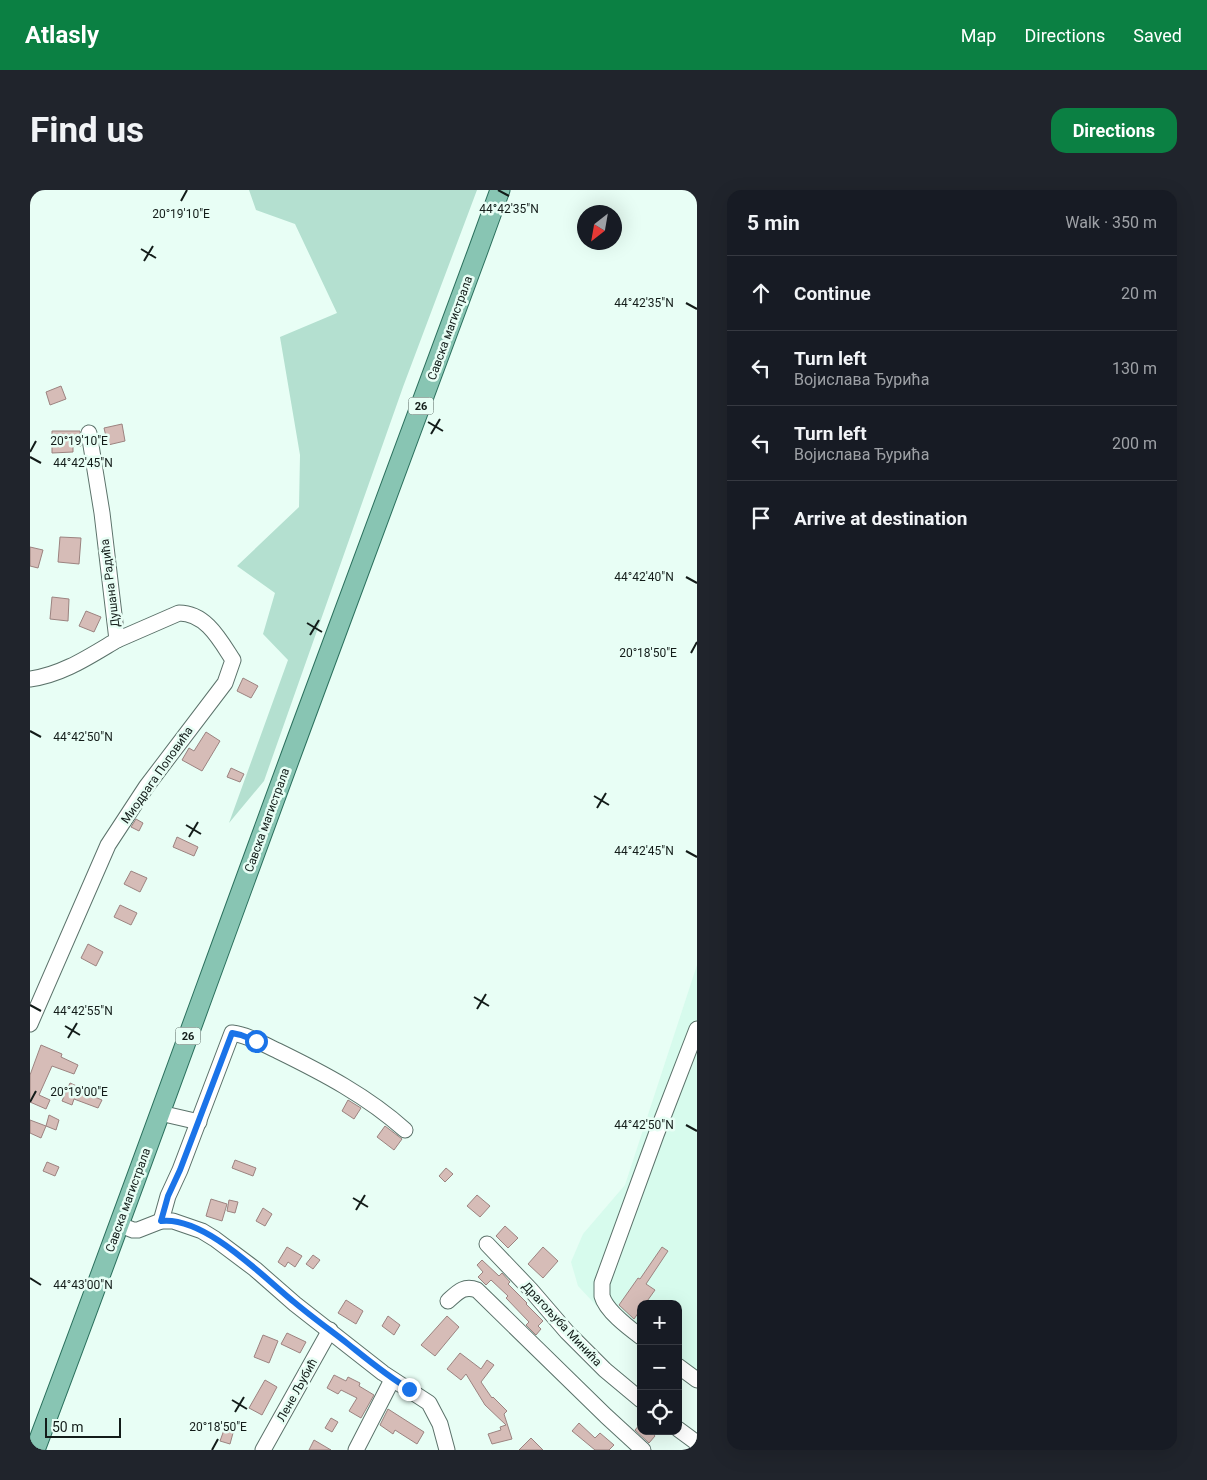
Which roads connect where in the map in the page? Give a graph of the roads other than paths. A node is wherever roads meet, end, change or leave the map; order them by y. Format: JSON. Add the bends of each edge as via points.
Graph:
{"nodes":[{"id":1,"x":500,"y":190,"type":"edge"},
{"id":2,"x":89,"y":432,"type":"dead end"},
{"id":3,"x":117,"y":640,"type":"junction"},
{"id":4,"x":30,"y":679,"type":"edge"},
{"id":5,"x":30,"y":1024,"type":"edge"},
{"id":6,"x":697,"y":1029,"type":"edge"},
{"id":7,"x":160,"y":1113,"type":"junction"},
{"id":8,"x":199,"y":1122,"type":"junction"},
{"id":9,"x":405,"y":1130,"type":"dead end"},
{"id":10,"x":161,"y":1221,"type":"junction"},
{"id":11,"x":120,"y":1225,"type":"junction"},
{"id":12,"x":488,"y":1244,"type":"dead end"},
{"id":13,"x":448,"y":1301,"type":"dead end"},
{"id":14,"x":330,"y":1330,"type":"junction"},
{"id":15,"x":637,"y":1334,"type":"edge"},
{"id":16,"x":682,"y":1369,"type":"edge"},
{"id":17,"x":392,"y":1380,"type":"junction"},
{"id":18,"x":697,"y":1380,"type":"edge"},
{"id":19,"x":637,"y":1397,"type":"edge"},
{"id":20,"x":682,"y":1432,"type":"edge"},
{"id":21,"x":697,"y":1443,"type":"edge"},
{"id":22,"x":35,"y":1450,"type":"edge"},
{"id":23,"x":263,"y":1450,"type":"edge"},
{"id":24,"x":356,"y":1450,"type":"edge"},
{"id":25,"x":447,"y":1450,"type":"edge"},
{"id":26,"x":643,"y":1450,"type":"edge"}],
"edges":[{"from":1,"to":7,"type":"main road","name":"Савска магистрала","number":"26"},
{"from":2,"to":3,"type":"street","name":"Душана Радића"},
{"from":3,"to":4,"type":"street","name":"Душана Радића","via":[[71,666]]},
{"from":3,"to":5,"type":"street","name":"Миодрага Поповића","via":[[185,613],[211,628],[233,660],[225,683],[146,786],[108,845]]},
{"from":6,"to":15,"type":"street","via":[[602,1284],[602,1295],[607,1304]]},
{"from":7,"to":8,"type":"street"},
{"from":7,"to":11,"type":"main road","name":"Савска магистрала","number":"26"},
{"from":8,"to":9,"type":"street","via":[[232,1033],[256,1041],[328,1076],[381,1110]]},
{"from":8,"to":10,"type":"street"},
{"from":10,"to":11,"type":"street","via":[[138,1230]]},
{"from":10,"to":14,"type":"street","via":[[186,1224],[216,1240]]},
{"from":11,"to":22,"type":"main road","name":"Савска магистрала","number":"26"},
{"from":12,"to":19,"type":"street","name":"Драгољуба Минића","via":[[567,1332]]},
{"from":13,"to":26,"type":"street","via":[[463,1288],[477,1290]]},
{"from":14,"to":17,"type":"street"},
{"from":14,"to":23,"type":"street","name":"Лене Љубић"},
{"from":16,"to":18,"type":"street"},
{"from":17,"to":24,"type":"street"},
{"from":17,"to":25,"type":"street","via":[[432,1406]]},
{"from":20,"to":21,"type":"street"}]}
